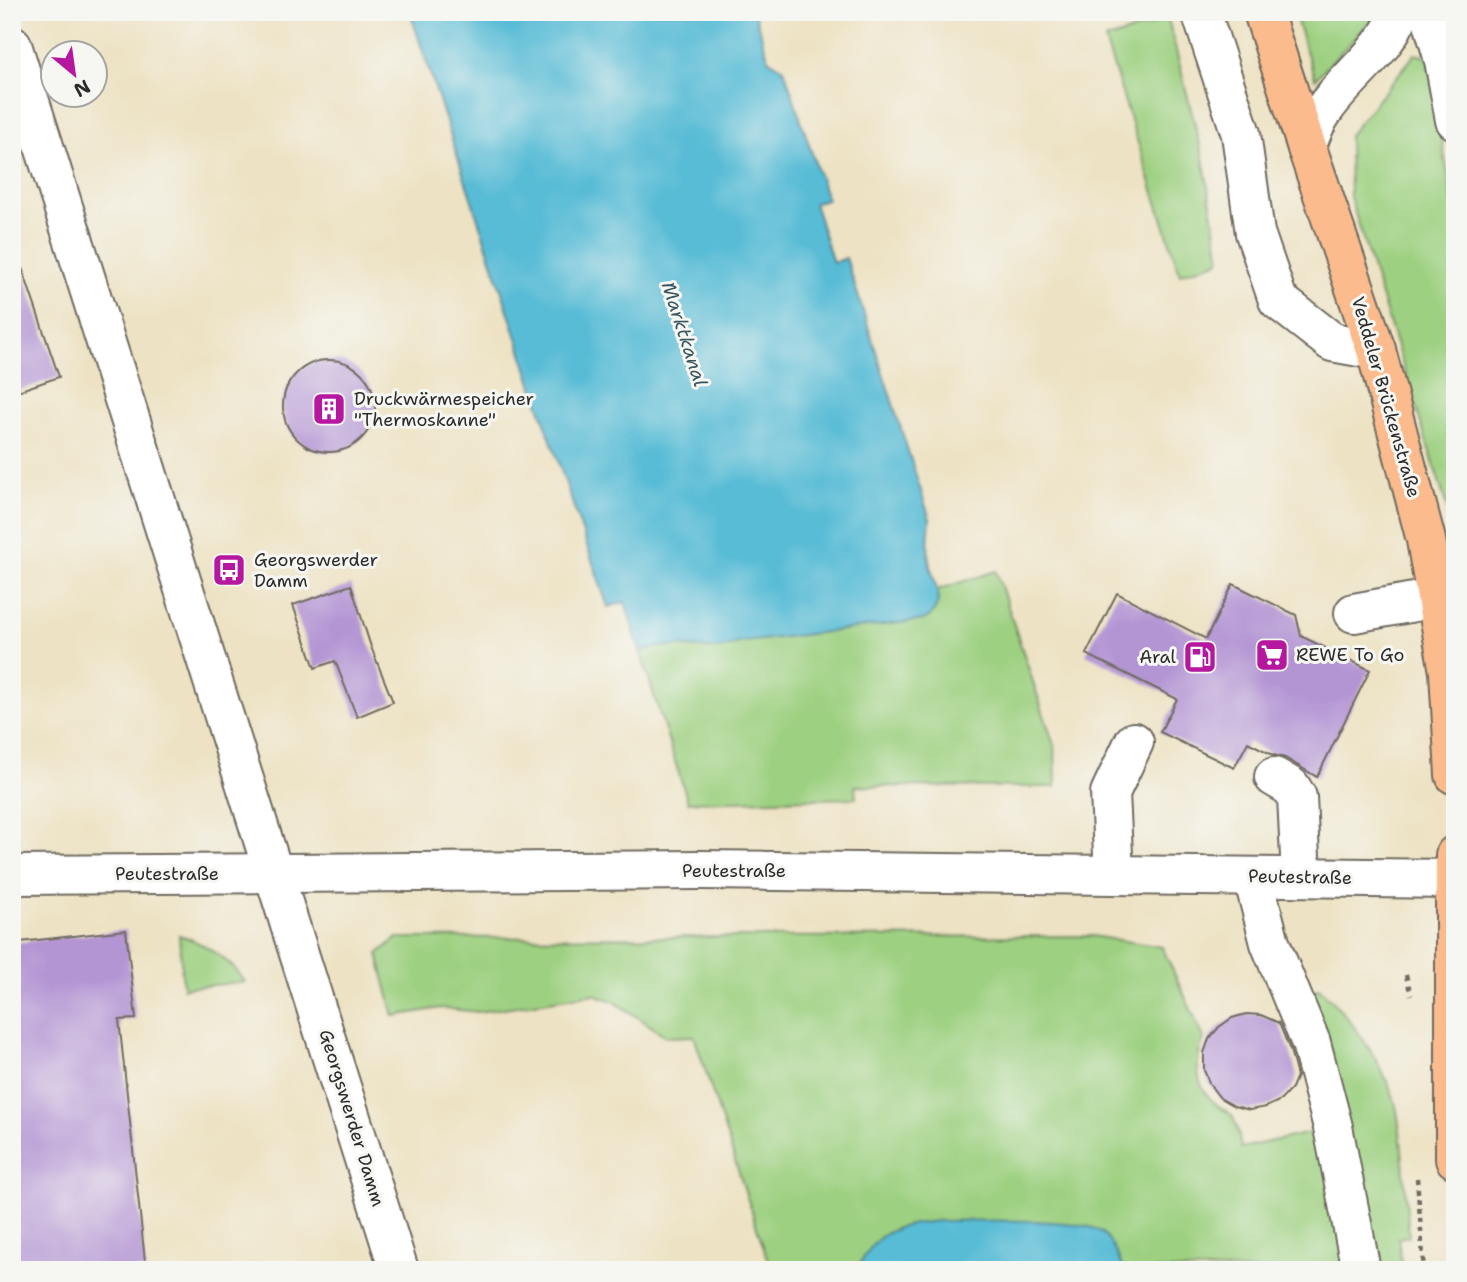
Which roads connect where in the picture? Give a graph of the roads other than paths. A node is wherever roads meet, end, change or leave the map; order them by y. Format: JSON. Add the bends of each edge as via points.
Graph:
{"nodes":[{"id":1,"x":1202,"y":12,"type":"edge"},
{"id":2,"x":1263,"y":12,"type":"edge"},
{"id":3,"x":1400,"y":12,"type":"edge"},
{"id":4,"x":1430,"y":12,"type":"edge"},
{"id":5,"x":12,"y":45,"type":"edge"},
{"id":6,"x":1455,"y":120,"type":"edge"},
{"id":7,"x":1307,"y":148,"type":"junction"},
{"id":8,"x":1376,"y":350,"type":"junction"},
{"id":9,"x":1436,"y":598,"type":"junction"},
{"id":10,"x":1354,"y":613,"type":"dead end"},
{"id":11,"x":1134,"y":742,"type":"dead end"},
{"id":12,"x":1455,"y":775,"type":"edge"},
{"id":13,"x":1274,"y":777,"type":"dead end"},
{"id":14,"x":1455,"y":855,"type":"edge"},
{"id":15,"x":276,"y":873,"type":"junction"},
{"id":16,"x":12,"y":875,"type":"edge"},
{"id":17,"x":1114,"y":875,"type":"junction"},
{"id":18,"x":1254,"y":877,"type":"junction"},
{"id":19,"x":1301,"y":877,"type":"junction"},
{"id":20,"x":1455,"y":879,"type":"edge"},
{"id":21,"x":1455,"y":1159,"type":"edge"},
{"id":22,"x":399,"y":1270,"type":"edge"},
{"id":23,"x":1361,"y":1270,"type":"edge"}],
"edges":[{"from":1,"to":8,"type":"street","via":[[1241,134],[1255,233],[1278,300],[1332,342]]},
{"from":2,"to":7,"type":"main road","name":"Veddeler Brückenstraße"},
{"from":3,"to":7,"type":"street","via":[[1373,56],[1324,109]]},
{"from":4,"to":6,"type":"street"},
{"from":5,"to":15,"type":"street","name":"Georgswerder Damm"},
{"from":7,"to":8,"type":"main road","name":"Veddeler Brückenstraße"},
{"from":8,"to":9,"type":"main road","name":"Veddeler Brückenstraße","via":[[1426,540]]},
{"from":9,"to":10,"type":"street"},
{"from":9,"to":12,"type":"main road","name":"Veddeler Brückenstraße","via":[[1449,672]]},
{"from":11,"to":17,"type":"street","via":[[1110,793]]},
{"from":13,"to":19,"type":"street","via":[[1297,797]]},
{"from":14,"to":20,"type":"main road"},
{"from":15,"to":16,"type":"street","name":"Peutestraße"},
{"from":15,"to":17,"type":"street","name":"Peutestraße","via":[[701,870]]},
{"from":15,"to":22,"type":"street","name":"Georgswerder Damm"},
{"from":17,"to":18,"type":"street","name":"Peutestraße"},
{"from":18,"to":19,"type":"street","name":"Peutestraße"},
{"from":18,"to":23,"type":"street","via":[[1270,943],[1311,1042]]},
{"from":19,"to":20,"type":"street","name":"Peutestraße"},
{"from":20,"to":21,"type":"main road"}]}
